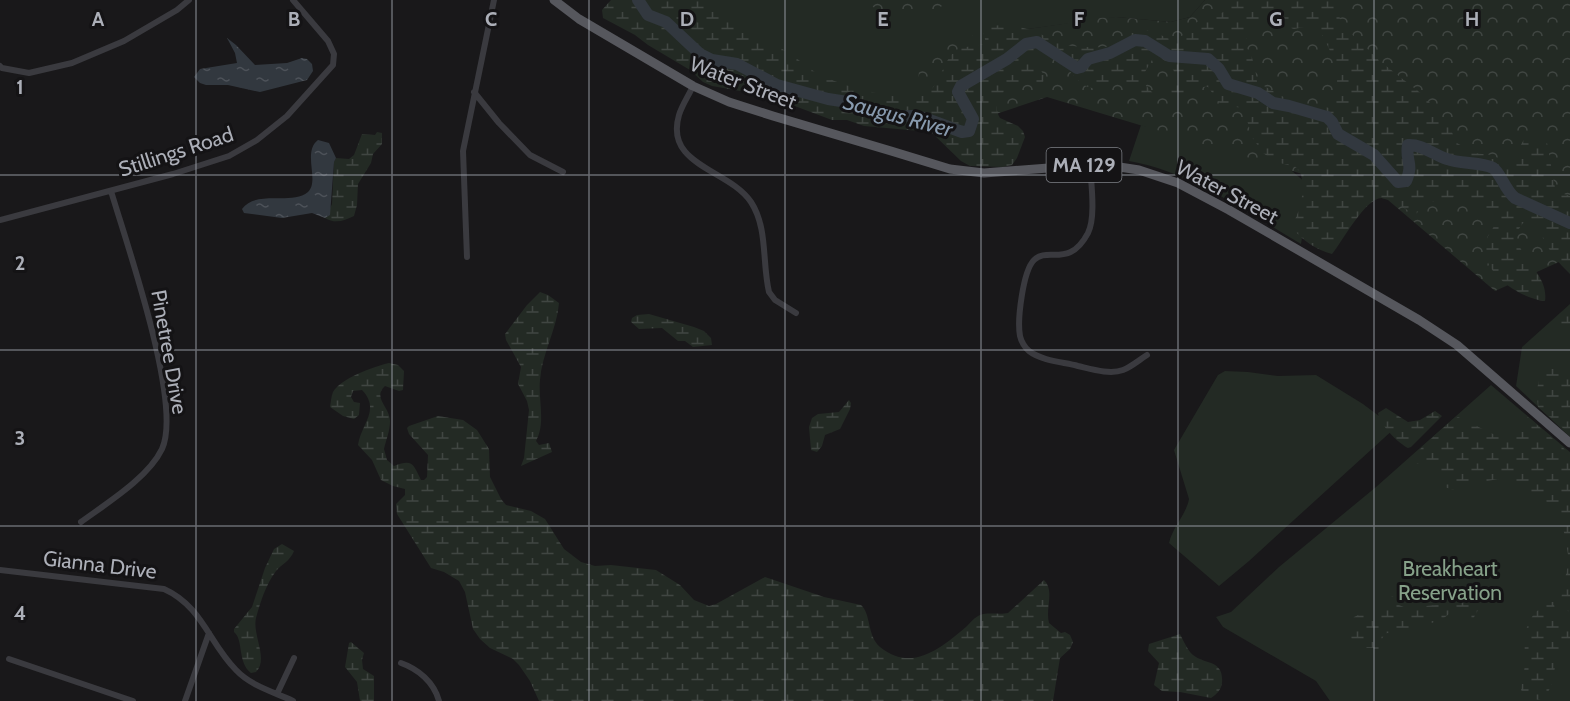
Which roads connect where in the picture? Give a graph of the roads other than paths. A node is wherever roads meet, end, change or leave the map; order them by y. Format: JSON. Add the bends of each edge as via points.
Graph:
{"nodes":[{"id":1,"x":189,"y":0,"type":"edge"},
{"id":2,"x":293,"y":0,"type":"edge"},
{"id":3,"x":494,"y":0,"type":"edge"},
{"id":4,"x":554,"y":0,"type":"edge"},
{"id":5,"x":0,"y":66,"type":"edge"},
{"id":6,"x":693,"y":86,"type":"junction"},
{"id":7,"x":474,"y":92,"type":"junction"},
{"id":8,"x":1090,"y":164,"type":"junction"},
{"id":9,"x":563,"y":172,"type":"dead end"},
{"id":10,"x":111,"y":191,"type":"junction"},
{"id":11,"x":0,"y":220,"type":"edge"},
{"id":12,"x":468,"y":257,"type":"dead end"},
{"id":13,"x":796,"y":313,"type":"dead end"},
{"id":14,"x":1147,"y":355,"type":"dead end"},
{"id":15,"x":1570,"y":443,"type":"edge"},
{"id":16,"x":81,"y":522,"type":"dead end"},
{"id":17,"x":0,"y":570,"type":"edge"},
{"id":18,"x":209,"y":633,"type":"junction"},
{"id":19,"x":294,"y":658,"type":"dead end"},
{"id":20,"x":9,"y":659,"type":"dead end"},
{"id":21,"x":400,"y":663,"type":"dead end"},
{"id":22,"x":277,"y":694,"type":"junction"},
{"id":23,"x":133,"y":701,"type":"edge"},
{"id":24,"x":184,"y":701,"type":"edge"},
{"id":25,"x":293,"y":701,"type":"edge"},
{"id":26,"x":439,"y":701,"type":"edge"}],
"edges":[{"from":1,"to":5,"type":"street","via":[[124,41],[72,63],[29,73]]},
{"from":2,"to":10,"type":"street","name":"Stillings Road","via":[[328,41],[334,54],[333,65],[287,116],[229,156]]},
{"from":3,"to":7,"type":"street"},
{"from":4,"to":6,"type":"main road","name":"Water Street","number":"MA 129","via":[[596,30]]},
{"from":6,"to":8,"type":"main road","name":"Water Street","number":"MA 129","via":[[729,102],[950,169],[984,173]]},
{"from":6,"to":13,"type":"street","via":[[679,113],[676,131],[683,151],[735,185],[751,202],[760,222],[769,292]]},
{"from":7,"to":9,"type":"street","via":[[530,154]]},
{"from":7,"to":12,"type":"street","via":[[464,151]]},
{"from":8,"to":14,"type":"street","via":[[1092,218],[1088,232],[1067,255],[1038,256],[1031,263],[1022,295],[1020,335],[1029,351],[1041,357],[1096,371],[1122,370]]},
{"from":8,"to":15,"type":"main road","name":"Water Street","number":"MA 129","via":[[1139,170],[1178,183],[1355,282],[1457,345]]},
{"from":10,"to":11,"type":"street","name":"Stillings Road"},
{"from":10,"to":16,"type":"street","name":"Pinetree Drive","via":[[146,306],[165,406],[166,439],[141,476]]},
{"from":17,"to":18,"type":"street","name":"Gianna Drive","via":[[164,588],[187,603]]},
{"from":18,"to":22,"type":"street","name":"Gianna Drive","via":[[243,677]]},
{"from":18,"to":24,"type":"street"},
{"from":19,"to":22,"type":"street"},
{"from":20,"to":23,"type":"street"},
{"from":21,"to":26,"type":"street","via":[[415,668],[426,678]]},
{"from":22,"to":25,"type":"street","name":"Gianna Drive"}]}
